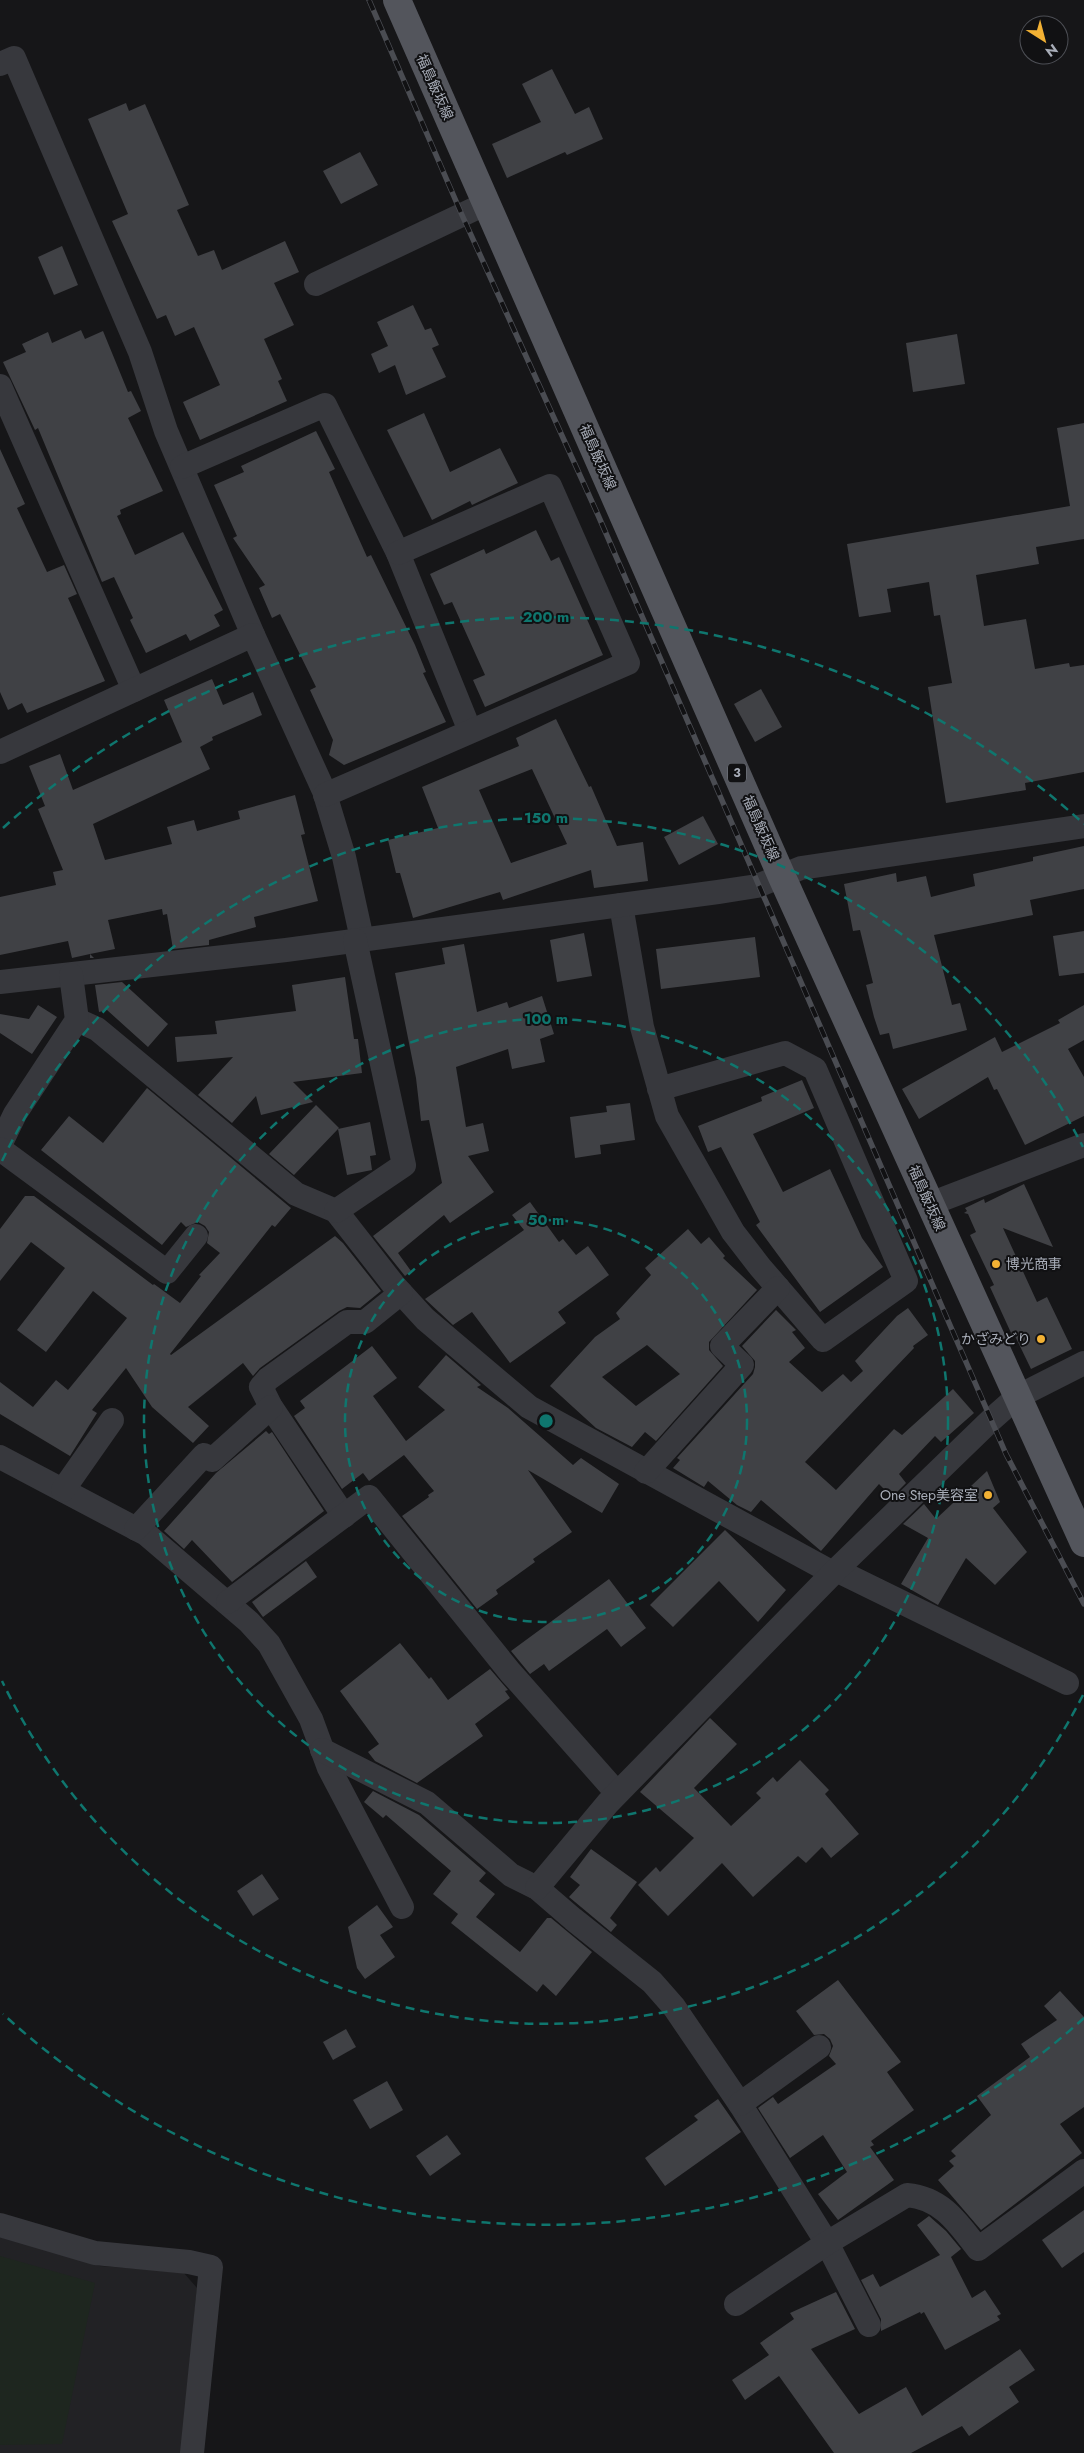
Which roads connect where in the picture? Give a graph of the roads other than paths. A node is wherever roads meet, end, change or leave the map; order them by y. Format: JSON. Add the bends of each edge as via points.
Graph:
{"nodes":[{"id":1,"x":398,"y":0,"type":"edge"},
{"id":2,"x":0,"y":64,"type":"edge"},
{"id":3,"x":487,"y":204,"type":"junction"},
{"id":4,"x":316,"y":284,"type":"dead end"},
{"id":5,"x":0,"y":386,"type":"edge"},
{"id":6,"x":182,"y":467,"type":"junction"},
{"id":7,"x":398,"y":553,"type":"junction"},
{"id":8,"x":253,"y":636,"type":"junction"},
{"id":9,"x":134,"y":690,"type":"junction"},
{"id":10,"x":470,"y":731,"type":"junction"},
{"id":11,"x":0,"y":752,"type":"edge"},
{"id":12,"x":325,"y":795,"type":"junction"},
{"id":13,"x":1084,"y":826,"type":"edge"},
{"id":14,"x":782,"y":877,"type":"junction"},
{"id":15,"x":621,"y":905,"type":"junction"},
{"id":16,"x":358,"y":940,"type":"junction"},
{"id":17,"x":71,"y":975,"type":"junction"},
{"id":18,"x":0,"y":982,"type":"edge"},
{"id":19,"x":77,"y":1020,"type":"junction"},
{"id":20,"x":659,"y":1089,"type":"junction"},
{"id":21,"x":2,"y":1137,"type":"edge"},
{"id":22,"x":1084,"y":1145,"type":"edge"},
{"id":23,"x":930,"y":1204,"type":"junction"},
{"id":24,"x":336,"y":1211,"type":"junction"},
{"id":25,"x":196,"y":1236,"type":"dead end"},
{"id":26,"x":778,"y":1288,"type":"junction"},
{"id":27,"x":401,"y":1293,"type":"junction"},
{"id":28,"x":1084,"y":1363,"type":"edge"},
{"id":29,"x":1017,"y":1398,"type":"junction"},
{"id":30,"x":271,"y":1407,"type":"junction"},
{"id":31,"x":112,"y":1420,"type":"dead end"},
{"id":32,"x":0,"y":1457,"type":"edge"},
{"id":33,"x":646,"y":1472,"type":"junction"},
{"id":34,"x":62,"y":1490,"type":"junction"},
{"id":35,"x":344,"y":1516,"type":"junction"},
{"id":36,"x":136,"y":1529,"type":"junction"},
{"id":37,"x":1084,"y":1543,"type":"edge"},
{"id":38,"x":835,"y":1571,"type":"junction"},
{"id":39,"x":228,"y":1602,"type":"junction"},
{"id":40,"x":1067,"y":1682,"type":"dead end"},
{"id":41,"x":322,"y":1750,"type":"junction"},
{"id":42,"x":617,"y":1793,"type":"junction"},
{"id":43,"x":537,"y":1888,"type":"junction"},
{"id":44,"x":402,"y":1907,"type":"dead end"},
{"id":45,"x":819,"y":2047,"type":"dead end"},
{"id":46,"x":740,"y":2104,"type":"junction"},
{"id":47,"x":1084,"y":2171,"type":"edge"},
{"id":48,"x":0,"y":2225,"type":"edge"},
{"id":49,"x":827,"y":2243,"type":"junction"},
{"id":50,"x":736,"y":2304,"type":"dead end"},
{"id":51,"x":869,"y":2325,"type":"dead end"},
{"id":52,"x":192,"y":2453,"type":"edge"}],
"edges":[{"from":1,"to":3,"type":"main road","name":"福島飯坂線","number":"3"},
{"from":2,"to":6,"type":"street","via":[[14,58],[140,352]]},
{"from":3,"to":4,"type":"street"},
{"from":3,"to":14,"type":"main road","name":"福島飯坂線","number":"3"},
{"from":5,"to":9,"type":"street"},
{"from":6,"to":7,"type":"street","via":[[325,406]]},
{"from":6,"to":8,"type":"street"},
{"from":7,"to":10,"type":"street"},
{"from":7,"to":10,"type":"street","via":[[550,486],[628,663]]},
{"from":8,"to":9,"type":"street"},
{"from":8,"to":12,"type":"street"},
{"from":9,"to":11,"type":"street"},
{"from":10,"to":12,"type":"street"},
{"from":12,"to":16,"type":"street","via":[[344,857]]},
{"from":13,"to":14,"type":"street","via":[[801,868]]},
{"from":14,"to":15,"type":"street","via":[[757,886]]},
{"from":14,"to":23,"type":"main road","name":"福島飯坂線","number":"3"},
{"from":15,"to":16,"type":"street"},
{"from":15,"to":20,"type":"street","via":[[642,1027]]},
{"from":16,"to":17,"type":"street"},
{"from":16,"to":24,"type":"street","via":[[404,1164]]},
{"from":17,"to":18,"type":"street"},
{"from":17,"to":19,"type":"street"},
{"from":19,"to":21,"type":"street"},
{"from":19,"to":24,"type":"street","via":[[97,1029],[296,1194]]},
{"from":20,"to":26,"type":"street","via":[[667,1116],[733,1232]]},
{"from":20,"to":26,"type":"street","via":[[785,1053],[815,1069],[906,1281],[823,1340]]},
{"from":21,"to":25,"type":"street","via":[[167,1272]]},
{"from":22,"to":23,"type":"street"},
{"from":23,"to":29,"type":"main road","name":"福島飯坂線","number":"3"},
{"from":24,"to":27,"type":"street"},
{"from":26,"to":33,"type":"street","via":[[722,1346],[742,1365]]},
{"from":27,"to":30,"type":"street","via":[[365,1322],[347,1322],[268,1379],[261,1387]]},
{"from":27,"to":33,"type":"street","via":[[425,1319],[529,1407]]},
{"from":28,"to":29,"type":"street"},
{"from":29,"to":37,"type":"main road","name":"福島飯坂線","number":"3"},
{"from":29,"to":38,"type":"street"},
{"from":30,"to":35,"type":"street"},
{"from":30,"to":36,"type":"street","via":[[212,1460],[204,1455]]},
{"from":31,"to":34,"type":"street"},
{"from":32,"to":34,"type":"street"},
{"from":33,"to":38,"type":"street"},
{"from":34,"to":36,"type":"street"},
{"from":35,"to":39,"type":"street"},
{"from":35,"to":42,"type":"street","via":[[369,1497],[510,1672]]},
{"from":36,"to":39,"type":"street"},
{"from":38,"to":40,"type":"street"},
{"from":38,"to":42,"type":"street"},
{"from":39,"to":41,"type":"street","via":[[269,1644],[311,1719]]},
{"from":41,"to":43,"type":"street","via":[[427,1804],[511,1874]]},
{"from":41,"to":44,"type":"street"},
{"from":42,"to":43,"type":"street"},
{"from":43,"to":46,"type":"street","via":[[652,1982],[674,2008]]},
{"from":45,"to":46,"type":"street"},
{"from":46,"to":49,"type":"street"},
{"from":47,"to":49,"type":"street","via":[[978,2249],[951,2214],[919,2196],[907,2195]]},
{"from":48,"to":52,"type":"street","via":[[95,2254],[189,2262],[210,2267]]},
{"from":49,"to":50,"type":"street"},
{"from":49,"to":51,"type":"street"}]}
